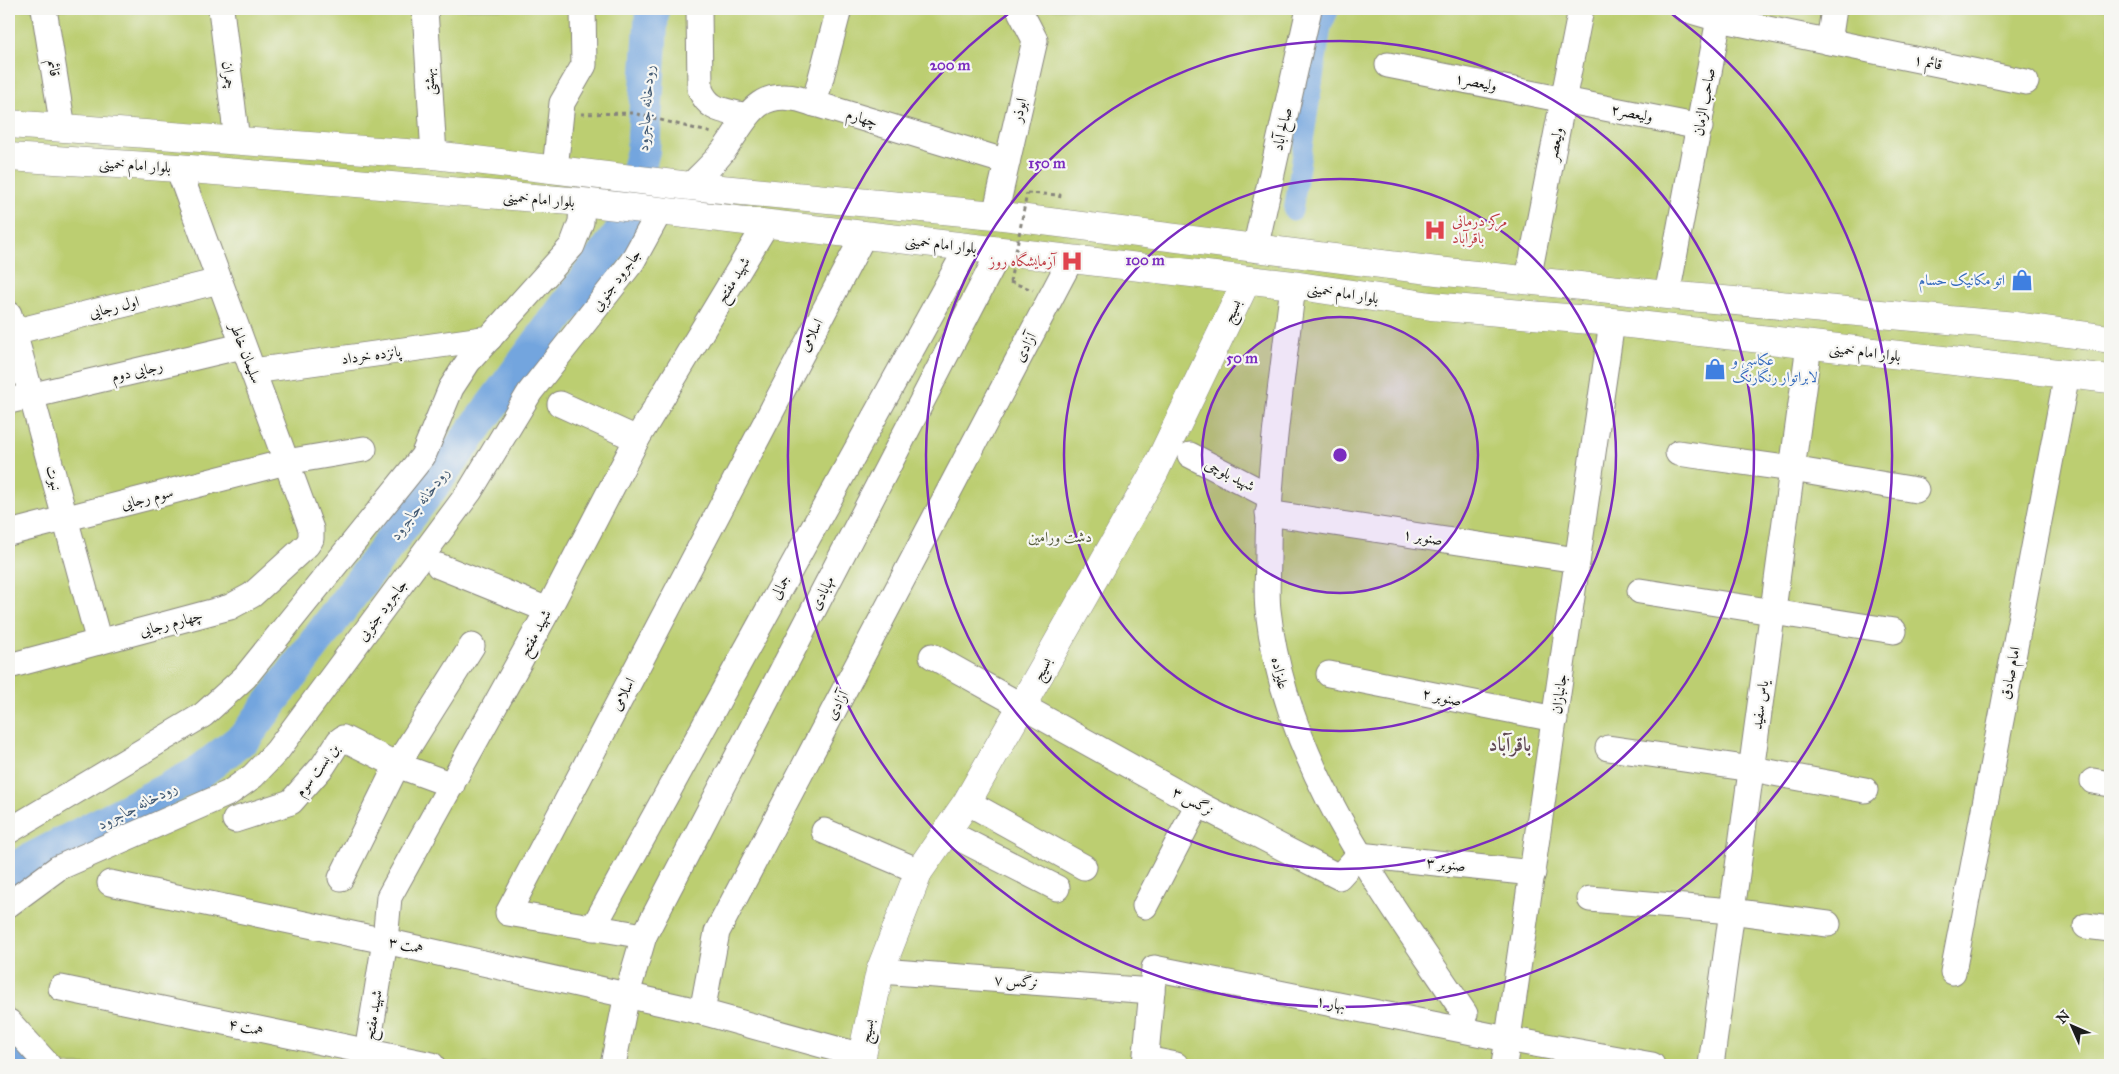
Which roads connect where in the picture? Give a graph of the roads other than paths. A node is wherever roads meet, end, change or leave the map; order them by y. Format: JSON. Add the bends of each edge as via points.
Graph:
{"nodes":[{"id":1,"x":44,"y":9,"type":"edge"},
{"id":2,"x":221,"y":9,"type":"edge"},
{"id":3,"x":424,"y":9,"type":"edge"},
{"id":4,"x":583,"y":9,"type":"edge"},
{"id":5,"x":699,"y":9,"type":"edge"},
{"id":6,"x":839,"y":9,"type":"edge"},
{"id":7,"x":1019,"y":9,"type":"edge"},
{"id":8,"x":1309,"y":9,"type":"edge"},
{"id":9,"x":1581,"y":9,"type":"edge"},
{"id":10,"x":1684,"y":9,"type":"edge"},
{"id":11,"x":1834,"y":9,"type":"edge"},
{"id":12,"x":1719,"y":19,"type":"junction"},
{"id":13,"x":1829,"y":42,"type":"junction"},
{"id":14,"x":1388,"y":65,"type":"dead end"},
{"id":15,"x":2026,"y":82,"type":"dead end"},
{"id":16,"x":1564,"y":100,"type":"junction"},
{"id":17,"x":814,"y":104,"type":"junction"},
{"id":18,"x":746,"y":116,"type":"junction"},
{"id":19,"x":9,"y":124,"type":"edge"},
{"id":20,"x":1700,"y":127,"type":"junction"},
{"id":21,"x":63,"y":128,"type":"junction"},
{"id":22,"x":237,"y":141,"type":"junction"},
{"id":23,"x":434,"y":155,"type":"junction"},
{"id":24,"x":9,"y":157,"type":"edge"},
{"id":25,"x":1007,"y":162,"type":"junction"},
{"id":26,"x":178,"y":168,"type":"junction"},
{"id":27,"x":554,"y":169,"type":"junction"},
{"id":28,"x":690,"y":186,"type":"junction"},
{"id":29,"x":582,"y":202,"type":"junction"},
{"id":30,"x":669,"y":212,"type":"junction"},
{"id":31,"x":995,"y":215,"type":"junction"},
{"id":32,"x":767,"y":223,"type":"junction"},
{"id":33,"x":864,"y":235,"type":"junction"},
{"id":34,"x":968,"y":247,"type":"junction"},
{"id":35,"x":1255,"y":249,"type":"junction"},
{"id":36,"x":1000,"y":251,"type":"junction"},
{"id":37,"x":1071,"y":259,"type":"junction"},
{"id":38,"x":1528,"y":279,"type":"junction"},
{"id":39,"x":1247,"y":280,"type":"junction"},
{"id":40,"x":219,"y":281,"type":"junction"},
{"id":41,"x":1294,"y":285,"type":"junction"},
{"id":42,"x":1667,"y":295,"type":"junction"},
{"id":43,"x":1612,"y":322,"type":"junction"},
{"id":44,"x":10,"y":326,"type":"edge"},
{"id":45,"x":2016,"y":326,"type":"junction"},
{"id":46,"x":490,"y":338,"type":"junction"},
{"id":47,"x":2110,"y":339,"type":"edge"},
{"id":48,"x":1809,"y":345,"type":"junction"},
{"id":49,"x":242,"y":346,"type":"junction"},
{"id":50,"x":2012,"y":369,"type":"junction"},
{"id":51,"x":253,"y":371,"type":"junction"},
{"id":52,"x":2067,"y":374,"type":"junction"},
{"id":53,"x":2110,"y":379,"type":"edge"},
{"id":54,"x":20,"y":398,"type":"edge"},
{"id":55,"x":560,"y":404,"type":"dead end"},
{"id":56,"x":637,"y":439,"type":"junction"},
{"id":57,"x":364,"y":449,"type":"dead end"},
{"id":58,"x":1678,"y":453,"type":"dead end"},
{"id":59,"x":1190,"y":455,"type":"dead end"},
{"id":60,"x":286,"y":462,"type":"junction"},
{"id":61,"x":1792,"y":469,"type":"junction"},
{"id":62,"x":1916,"y":490,"type":"dead end"},
{"id":63,"x":1269,"y":505,"type":"junction"},
{"id":64,"x":65,"y":519,"type":"junction"},
{"id":65,"x":9,"y":533,"type":"edge"},
{"id":66,"x":311,"y":539,"type":"joint"},
{"id":67,"x":1577,"y":560,"type":"junction"},
{"id":68,"x":438,"y":566,"type":"dead end"},
{"id":69,"x":1640,"y":591,"type":"dead end"},
{"id":70,"x":548,"y":610,"type":"junction"},
{"id":71,"x":1773,"y":612,"type":"junction"},
{"id":72,"x":1894,"y":631,"type":"dead end"},
{"id":73,"x":100,"y":642,"type":"junction"},
{"id":74,"x":472,"y":646,"type":"dead end"},
{"id":75,"x":932,"y":656,"type":"dead end"},
{"id":76,"x":9,"y":666,"type":"edge"},
{"id":77,"x":1330,"y":674,"type":"dead end"},
{"id":78,"x":1022,"y":706,"type":"junction"},
{"id":79,"x":1555,"y":720,"type":"junction"},
{"id":80,"x":1608,"y":748,"type":"dead end"},
{"id":81,"x":397,"y":765,"type":"junction"},
{"id":82,"x":1752,"y":768,"type":"junction"},
{"id":83,"x":452,"y":785,"type":"junction"},
{"id":84,"x":1865,"y":790,"type":"dead end"},
{"id":85,"x":967,"y":802,"type":"junction"},
{"id":86,"x":1198,"y":804,"type":"junction"},
{"id":87,"x":235,"y":820,"type":"dead end"},
{"id":88,"x":9,"y":831,"type":"edge"},
{"id":89,"x":824,"y":831,"type":"dead end"},
{"id":90,"x":947,"y":832,"type":"junction"},
{"id":91,"x":1359,"y":855,"type":"junction"},
{"id":92,"x":1084,"y":867,"type":"dead end"},
{"id":93,"x":919,"y":871,"type":"junction"},
{"id":94,"x":1533,"y":873,"type":"junction"},
{"id":95,"x":340,"y":878,"type":"dead end"},
{"id":96,"x":110,"y":883,"type":"dead end"},
{"id":97,"x":1057,"y":888,"type":"dead end"},
{"id":98,"x":1590,"y":899,"type":"dead end"},
{"id":99,"x":9,"y":904,"type":"edge"},
{"id":100,"x":1145,"y":906,"type":"dead end"},
{"id":101,"x":1731,"y":911,"type":"junction"},
{"id":102,"x":1828,"y":924,"type":"dead end"},
{"id":103,"x":2086,"y":926,"type":"dead end"},
{"id":104,"x":593,"y":928,"type":"junction"},
{"id":105,"x":2110,"y":929,"type":"edge"},
{"id":106,"x":644,"y":936,"type":"junction"},
{"id":107,"x":385,"y":941,"type":"junction"},
{"id":108,"x":880,"y":971,"type":"junction"},
{"id":109,"x":1953,"y":972,"type":"dead end"},
{"id":110,"x":1153,"y":979,"type":"junction"},
{"id":111,"x":61,"y":988,"type":"dead end"},
{"id":112,"x":627,"y":994,"type":"junction"},
{"id":113,"x":702,"y":1012,"type":"junction"},
{"id":114,"x":1465,"y":1014,"type":"dead end"},
{"id":115,"x":9,"y":1022,"type":"edge"},
{"id":116,"x":1507,"y":1039,"type":"junction"},
{"id":117,"x":366,"y":1059,"type":"edge"},
{"id":118,"x":861,"y":1060,"type":"edge"},
{"id":119,"x":1145,"y":1062,"type":"edge"},
{"id":120,"x":48,"y":1065,"type":"edge"},
{"id":121,"x":432,"y":1065,"type":"edge"},
{"id":122,"x":613,"y":1065,"type":"edge"},
{"id":123,"x":1176,"y":1065,"type":"edge"},
{"id":124,"x":1504,"y":1065,"type":"edge"},
{"id":125,"x":1652,"y":1065,"type":"edge"},
{"id":126,"x":1711,"y":1065,"type":"edge"}],
"edges":[{"from":1,"to":21,"type":"street","name":"قائم"},
{"from":2,"to":22,"type":"street","name":"چمران"},
{"from":3,"to":23,"type":"street","name":"بهشتی"},
{"from":4,"to":27,"type":"street","via":[[584,65],[562,103]]},
{"from":5,"to":18,"type":"street","via":[[700,89],[704,99],[712,107]]},
{"from":6,"to":17,"type":"street"},
{"from":7,"to":25,"type":"street","name":"ابوذر","via":[[1035,40]]},
{"from":8,"to":35,"type":"street","name":"صالح آباد"},
{"from":9,"to":16,"type":"street","name":"ولیعصر"},
{"from":10,"to":12,"type":"street"},
{"from":11,"to":13,"type":"street"},
{"from":12,"to":13,"type":"street"},
{"from":12,"to":20,"type":"street","name":"صاحب الزمان"},
{"from":13,"to":15,"type":"street","name":"قائم ۱"},
{"from":14,"to":16,"type":"street","name":"ولیعصر۱"},
{"from":16,"to":20,"type":"street","name":"ولیعصر۲"},
{"from":16,"to":38,"type":"street","name":"ولیعصر"},
{"from":17,"to":18,"type":"street","name":"چهارم","via":[[780,96],[765,101]]},
{"from":17,"to":25,"type":"street","name":"چهارم"},
{"from":18,"to":28,"type":"street","name":"چهارم","via":[[720,155]]},
{"from":19,"to":21,"type":"main road","name":"بلوار امام خمینی"},
{"from":20,"to":42,"type":"street","name":"صاحب الزمان"},
{"from":21,"to":22,"type":"main road","name":"بلوار امام خمینی"},
{"from":22,"to":23,"type":"main road","name":"بلوار امام خمینی"},
{"from":23,"to":27,"type":"main road","name":"بلوار امام خمینی"},
{"from":24,"to":26,"type":"main road","name":"بلوار امام خمینی"},
{"from":25,"to":31,"type":"street","name":"ابوذر"},
{"from":26,"to":29,"type":"main road","name":"بلوار امام خمینی"},
{"from":26,"to":40,"type":"street","name":"سلیمان خاطر"},
{"from":27,"to":28,"type":"main road","name":"بلوار امام خمینی"},
{"from":28,"to":31,"type":"main road","name":"بلوار امام خمینی"},
{"from":29,"to":30,"type":"main road","name":"بلوار امام خمینی"},
{"from":29,"to":46,"type":"street","via":[[581,222],[572,246]]},
{"from":30,"to":32,"type":"main road","name":"بلوار امام خمینی"},
{"from":30,"to":99,"type":"street","name":"جاجرود جنوبی","via":[[530,392],[470,491],[277,751],[253,776],[229,793],[58,868]]},
{"from":31,"to":35,"type":"main road","name":"بلوار امام خمینی"},
{"from":32,"to":33,"type":"main road","name":"بلوار امام خمینی"},
{"from":32,"to":56,"type":"street","name":"شهید مفتح"},
{"from":33,"to":34,"type":"main road","name":"بلوار امام خمینی"},
{"from":33,"to":104,"type":"street","name":"اسلامی","via":[[508,913]]},
{"from":34,"to":36,"type":"main road","name":"بلوار امام خمینی"},
{"from":34,"to":104,"type":"street","name":"جمالی"},
{"from":35,"to":38,"type":"main road","name":"بلوار امام خمینی"},
{"from":36,"to":37,"type":"main road","name":"بلوار امام خمینی"},
{"from":36,"to":106,"type":"street","name":"مهابادی"},
{"from":37,"to":39,"type":"main road","name":"بلوار امام خمینی"},
{"from":37,"to":113,"type":"street","name":"آزادی","via":[[717,932]]},
{"from":38,"to":42,"type":"main road","name":"بلوار امام خمینی"},
{"from":39,"to":41,"type":"main road","name":"بلوار امام خمینی"},
{"from":39,"to":78,"type":"main road","name":"بسیج","via":[[1154,472]]},
{"from":40,"to":44,"type":"street","name":"اول رجایی"},
{"from":40,"to":49,"type":"street","name":"سلیمان خاطر"},
{"from":41,"to":43,"type":"main road","name":"بلوار امام خمینی","via":[[1431,306]]},
{"from":41,"to":63,"type":"street","name":"علیزاده"},
{"from":42,"to":45,"type":"main road","name":"بلوار امام خمینی"},
{"from":43,"to":48,"type":"main road","name":"بلوار امام خمینی"},
{"from":43,"to":67,"type":"street","name":"جانبازان"},
{"from":44,"to":54,"type":"street","name":"نبوت"},
{"from":45,"to":47,"type":"main road","name":"بلوار امام خمینی"},
{"from":45,"to":50,"type":"main road"},
{"from":46,"to":51,"type":"street","name":"پانزده خرداد"},
{"from":46,"to":88,"type":"street","via":[[468,362],[451,388],[423,456],[245,677],[203,715]]},
{"from":48,"to":50,"type":"main road","name":"بلوار امام خمینی"},
{"from":48,"to":61,"type":"street","name":"یاس سفید"},
{"from":49,"to":51,"type":"street","name":"سلیمان خاطر"},
{"from":49,"to":54,"type":"street","name":"رجایی دوم"},
{"from":50,"to":52,"type":"main road","name":"بلوار امام خمینی"},
{"from":51,"to":60,"type":"street","name":"سلیمان خاطر"},
{"from":52,"to":53,"type":"main road","name":"بلوار امام خمینی"},
{"from":52,"to":109,"type":"street","name":"امام صادق"},
{"from":54,"to":64,"type":"street","name":"نبوت"},
{"from":55,"to":56,"type":"street"},
{"from":56,"to":70,"type":"street","name":"شهید مفتح"},
{"from":57,"to":60,"type":"street","name":"سوم رجایی"},
{"from":58,"to":61,"type":"street"},
{"from":59,"to":63,"type":"street","name":"شهید بلوچی"},
{"from":60,"to":64,"type":"street","name":"سوم رجایی"},
{"from":60,"to":66,"type":"street","name":"سلیمان خاطر","via":[[311,529]]},
{"from":61,"to":62,"type":"street"},
{"from":61,"to":71,"type":"street","name":"یاس سفید"},
{"from":63,"to":67,"type":"street","name":"صنوبر ۱"},
{"from":63,"to":91,"type":"street","name":"علیزاده","via":[[1268,608],[1289,712],[1318,780]]},
{"from":64,"to":65,"type":"street","name":"سوم رجایی"},
{"from":64,"to":73,"type":"street","name":"نبوت"},
{"from":66,"to":73,"type":"street","name":"چهارم رجایی","via":[[243,602]]},
{"from":67,"to":79,"type":"street","name":"جانبازان"},
{"from":68,"to":70,"type":"street"},
{"from":69,"to":71,"type":"street"},
{"from":70,"to":83,"type":"street","name":"شهید مفتح"},
{"from":71,"to":72,"type":"street"},
{"from":71,"to":82,"type":"street","name":"یاس سفید"},
{"from":73,"to":76,"type":"street","name":"چهارم رجایی"},
{"from":74,"to":81,"type":"street"},
{"from":75,"to":78,"type":"street","name":"نرگس ۳"},
{"from":77,"to":79,"type":"street","name":"صنوبر ۲"},
{"from":78,"to":85,"type":"main road","name":"بسیج"},
{"from":78,"to":86,"type":"street","name":"نرگس ۳"},
{"from":79,"to":94,"type":"street","name":"جانبازان"},
{"from":80,"to":82,"type":"street"},
{"from":81,"to":83,"type":"street","name":"بن بست سوم"},
{"from":81,"to":87,"type":"street","name":"بن بست سوم","via":[[343,738],[291,802]]},
{"from":81,"to":95,"type":"street"},
{"from":82,"to":84,"type":"street"},
{"from":82,"to":101,"type":"street","name":"یاس سفید"},
{"from":83,"to":107,"type":"street","name":"شهید مفتح","via":[[389,897]]},
{"from":85,"to":90,"type":"main road","name":"بسیج"},
{"from":85,"to":92,"type":"street"},
{"from":86,"to":91,"type":"street","name":"نرگس ۳","via":[[1339,877]]},
{"from":86,"to":100,"type":"street"},
{"from":89,"to":93,"type":"street"},
{"from":90,"to":93,"type":"main road","name":"بسیج"},
{"from":90,"to":97,"type":"street"},
{"from":91,"to":94,"type":"street","name":"صنوبر ۳"},
{"from":91,"to":114,"type":"street","name":"علیزاده"},
{"from":93,"to":108,"type":"main road","name":"بسیج"},
{"from":94,"to":116,"type":"street","name":"جانبازان"},
{"from":96,"to":107,"type":"street","name":"همت ۳"},
{"from":98,"to":101,"type":"street"},
{"from":101,"to":102,"type":"street"},
{"from":101,"to":126,"type":"street","name":"یاس سفید"},
{"from":103,"to":105,"type":"street"},
{"from":104,"to":106,"type":"street","name":"اسلامی"},
{"from":106,"to":112,"type":"street"},
{"from":107,"to":112,"type":"street","name":"همت ۳"},
{"from":107,"to":117,"type":"street","name":"شهید مفتح"},
{"from":108,"to":110,"type":"street","name":"نرگس ۷"},
{"from":108,"to":118,"type":"main road","name":"بسیج"},
{"from":110,"to":116,"type":"street","name":"بهار ۱"},
{"from":110,"to":119,"type":"street"},
{"from":111,"to":117,"type":"street","name":"همت ۴"},
{"from":112,"to":113,"type":"street","name":"همت ۳"},
{"from":112,"to":122,"type":"street"},
{"from":113,"to":118,"type":"street"},
{"from":115,"to":120,"type":"street"},
{"from":116,"to":124,"type":"street","name":"جانبازان"},
{"from":116,"to":125,"type":"street","name":"بهار ۱"},
{"from":117,"to":121,"type":"street","name":"همت ۴"},
{"from":119,"to":123,"type":"street"}]}
